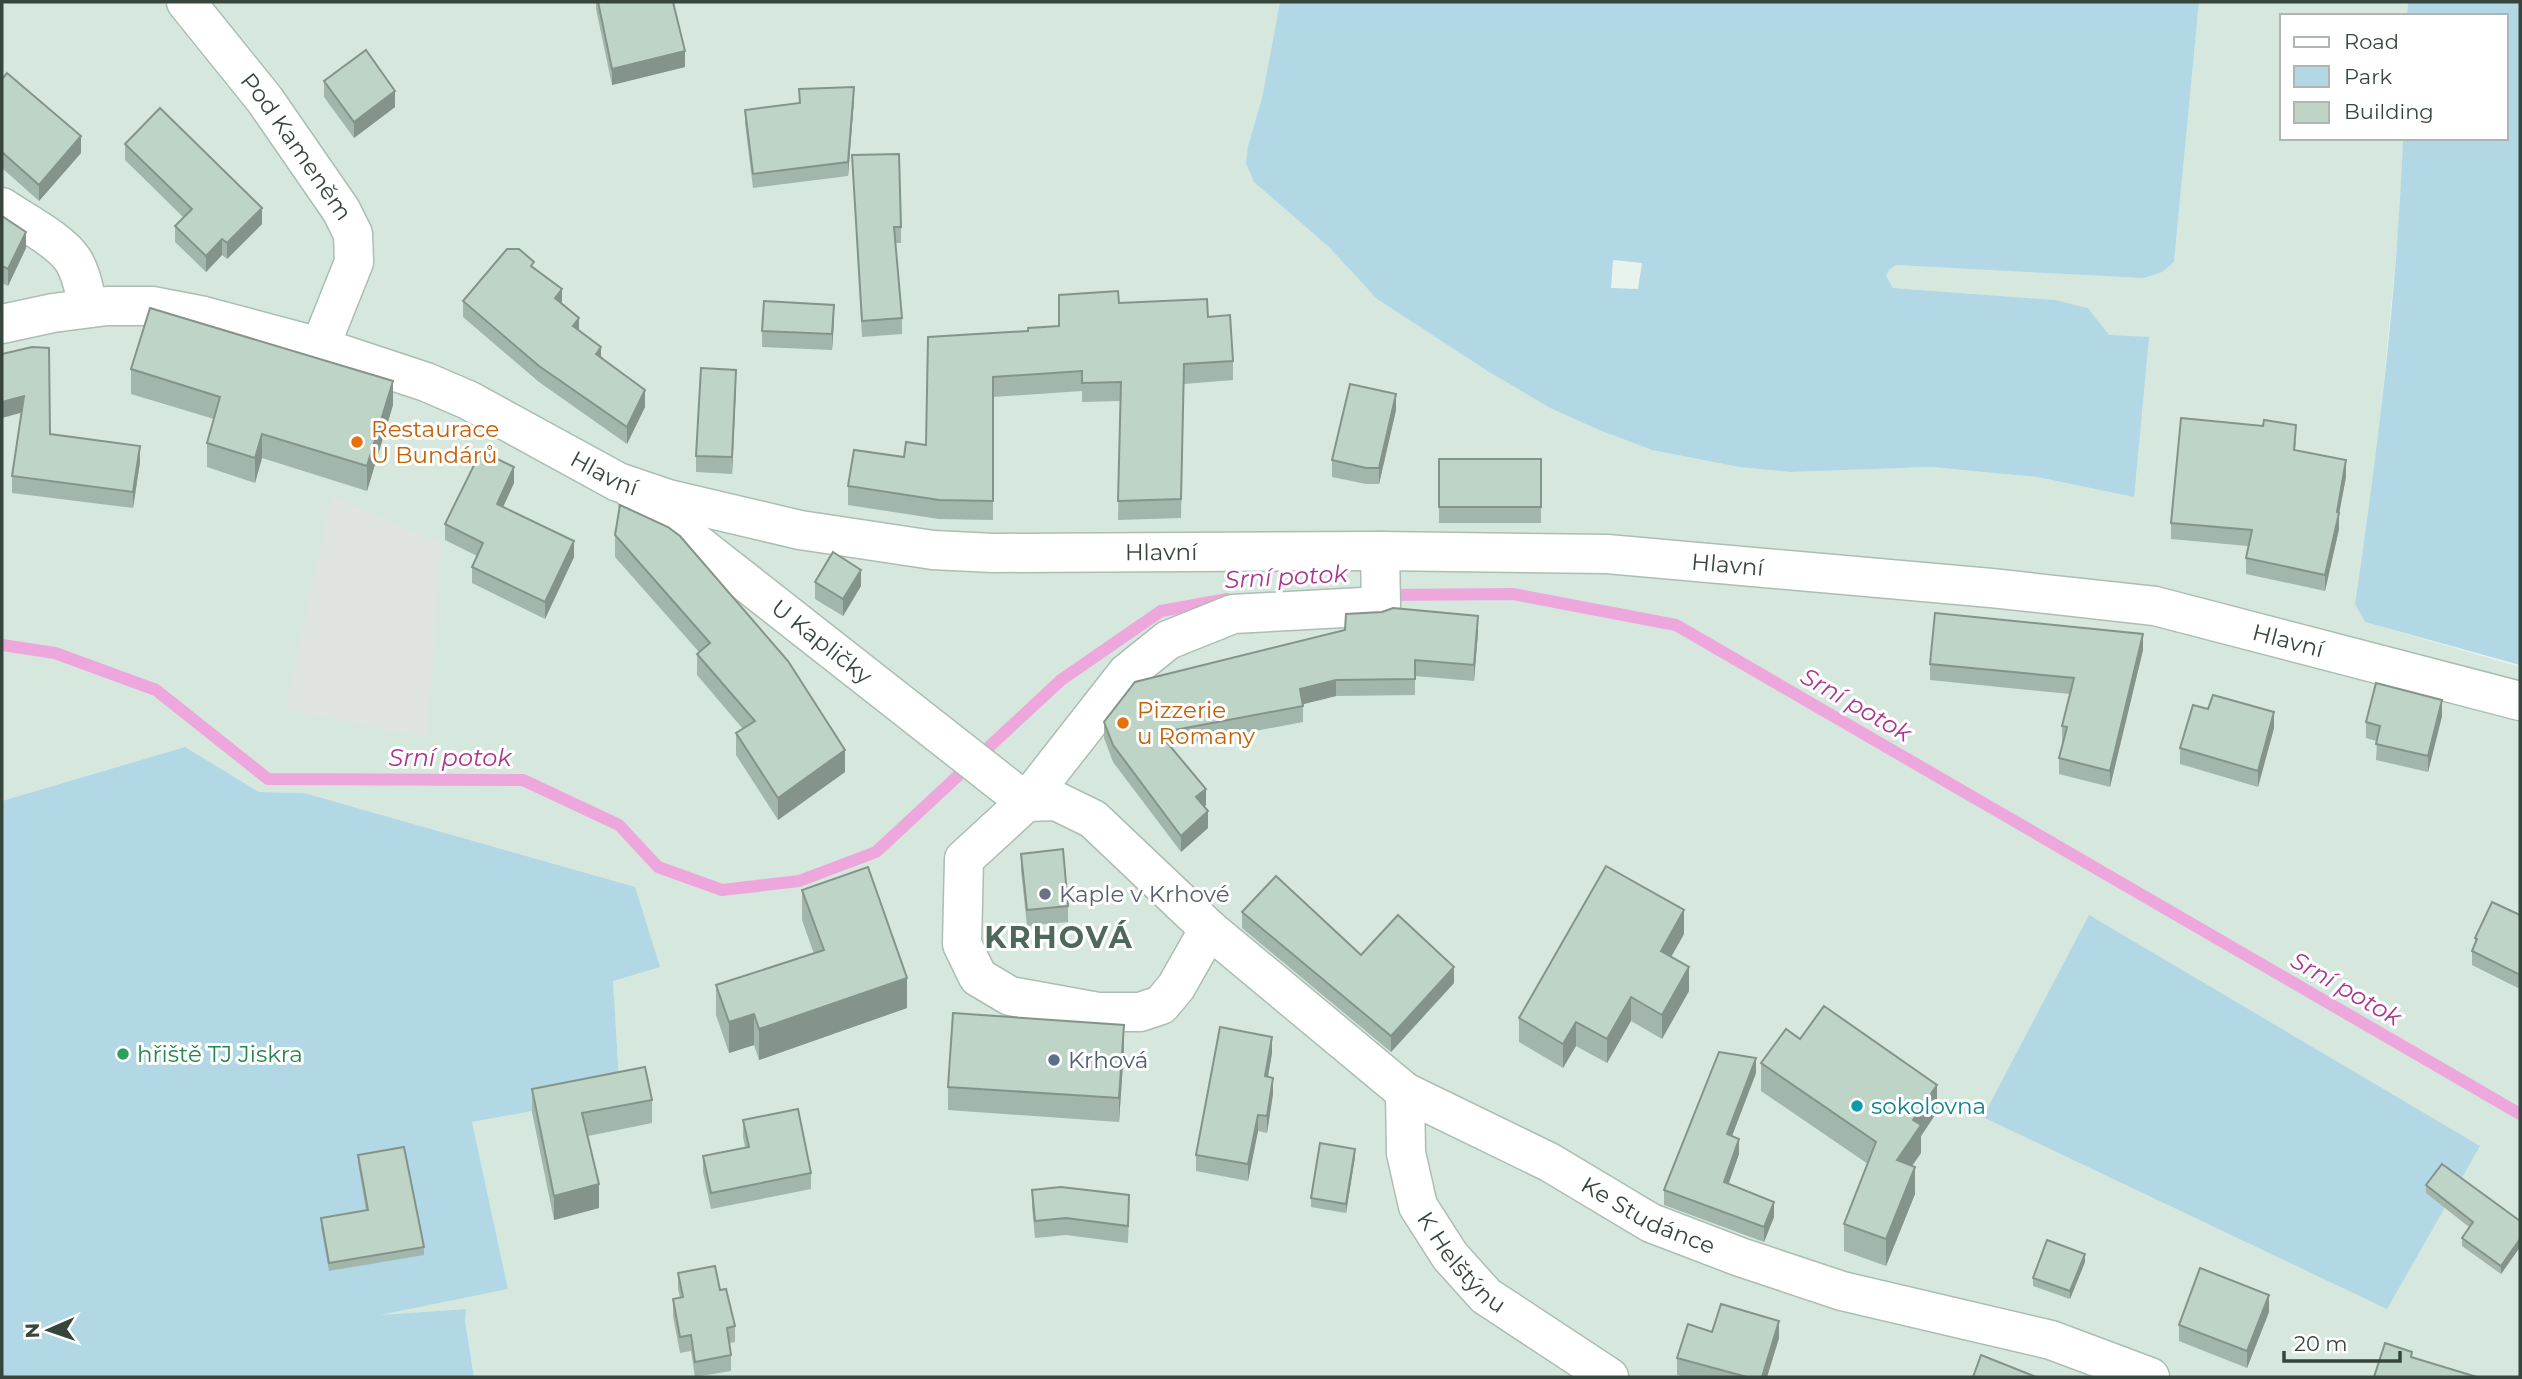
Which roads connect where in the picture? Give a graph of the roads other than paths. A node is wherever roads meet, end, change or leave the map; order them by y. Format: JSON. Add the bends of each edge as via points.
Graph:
{"nodes":[{"id":1,"x":186,"y":2,"type":"edge"},
{"id":2,"x":2,"y":208,"type":"edge"},
{"id":3,"x":89,"y":308,"type":"junction"},
{"id":4,"x":2,"y":324,"type":"edge"},
{"id":5,"x":320,"y":347,"type":"junction"},
{"id":6,"x":618,"y":482,"type":"junction"},
{"id":7,"x":1380,"y":578,"type":"junction"},
{"id":8,"x":2520,"y":701,"type":"edge"},
{"id":9,"x":1011,"y":790,"type":"junction"},
{"id":10,"x":1209,"y":929,"type":"junction"},
{"id":11,"x":1405,"y":1092,"type":"junction"},
{"id":12,"x":1609,"y":1377,"type":"edge"},
{"id":13,"x":2150,"y":1377,"type":"edge"}],
"edges":[{"from":1,"to":5,"type":"street","name":"Pod Kameněm","via":[[265,100],[353,234],[354,262]]},
{"from":2,"to":3,"type":"street","via":[[73,260]]},
{"from":3,"to":4,"type":"street","name":"Hlavní"},
{"from":3,"to":5,"type":"street","name":"Hlavní","via":[[173,309]]},
{"from":5,"to":6,"type":"street","name":"Hlavní","via":[[468,400]]},
{"from":6,"to":7,"type":"street","name":"Hlavní","via":[[668,499],[800,530],[933,550]]},
{"from":6,"to":9,"type":"street","name":"U Kapličky"},
{"from":7,"to":8,"type":"street","name":"Hlavní","via":[[1607,554],[1991,588],[2155,606]]},
{"from":7,"to":9,"type":"street","via":[[1233,614],[1168,640],[1127,673]]},
{"from":9,"to":10,"type":"street","via":[[1056,801],[1093,819]]},
{"from":9,"to":10,"type":"street","via":[[964,859],[962,944],[978,977],[1010,996],[1098,1012],[1140,1012],[1161,1005],[1176,987]]},
{"from":10,"to":11,"type":"street","name":"Ke Studánce"},
{"from":11,"to":12,"type":"street","name":"K Helštýnu","via":[[1405,1153],[1418,1206],[1450,1256],[1486,1296]]},
{"from":11,"to":13,"type":"street","name":"Ke Studánce","via":[[1549,1162],[1651,1223],[1842,1291],[2051,1340]]}]}
